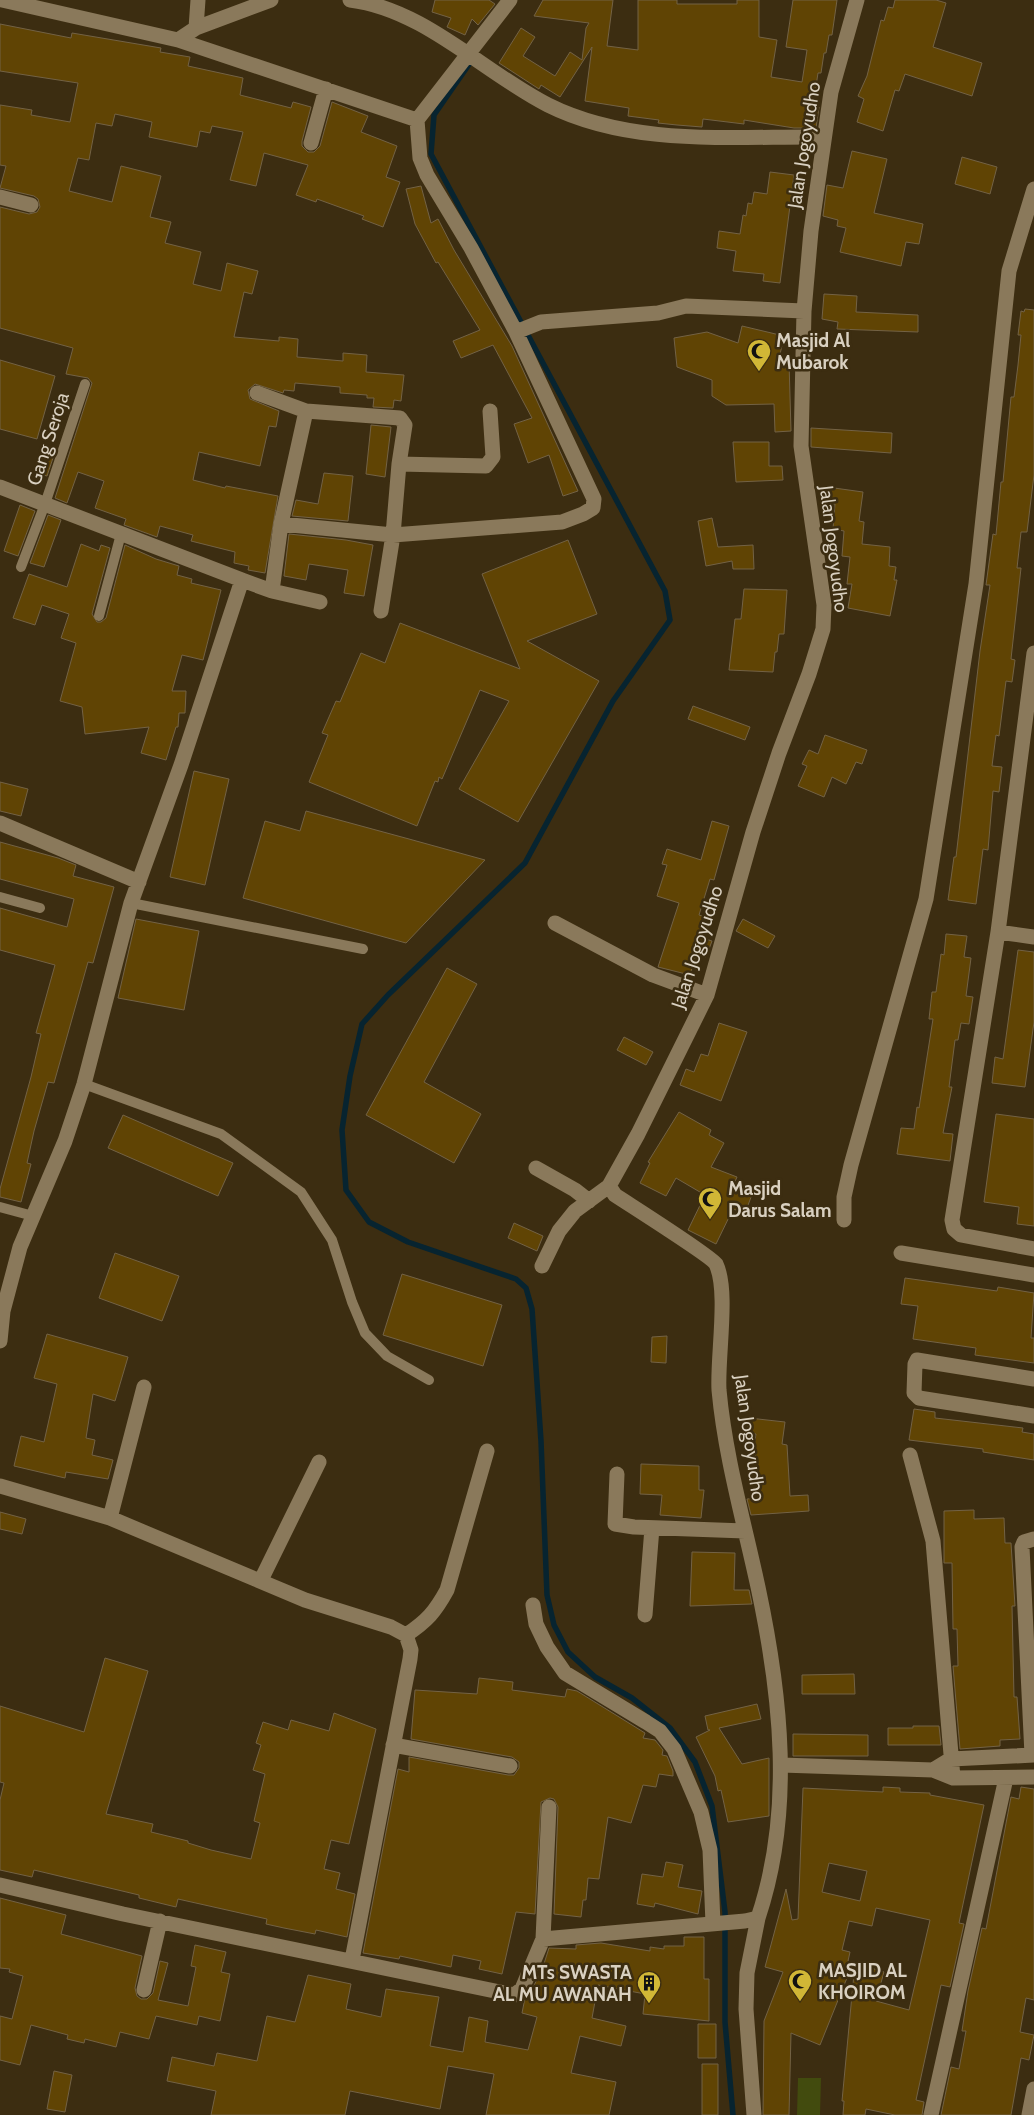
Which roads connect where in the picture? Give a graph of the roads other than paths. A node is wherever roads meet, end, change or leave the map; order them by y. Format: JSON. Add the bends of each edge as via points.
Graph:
{"nodes":[{"id":1,"x":2,"y":0,"type":"edge"},
{"id":2,"x":198,"y":0,"type":"edge"},
{"id":3,"x":271,"y":0,"type":"edge"},
{"id":4,"x":350,"y":0,"type":"edge"},
{"id":5,"x":510,"y":0,"type":"edge"},
{"id":6,"x":857,"y":0,"type":"edge"},
{"id":7,"x":196,"y":28,"type":"junction"},
{"id":8,"x":178,"y":40,"type":"junction"},
{"id":9,"x":469,"y":56,"type":"junction"},
{"id":10,"x":326,"y":90,"type":"junction"},
{"id":11,"x":417,"y":120,"type":"junction"},
{"id":12,"x":824,"y":138,"type":"junction"},
{"id":13,"x":311,"y":143,"type":"dead end"},
{"id":14,"x":1034,"y":189,"type":"edge"},
{"id":15,"x":0,"y":197,"type":"edge"},
{"id":16,"x":31,"y":205,"type":"dead end"},
{"id":17,"x":804,"y":311,"type":"junction"},
{"id":18,"x":517,"y":332,"type":"junction"},
{"id":19,"x":84,"y":384,"type":"dead end"},
{"id":20,"x":257,"y":394,"type":"dead end"},
{"id":21,"x":306,"y":411,"type":"junction"},
{"id":22,"x":490,"y":411,"type":"dead end"},
{"id":23,"x":399,"y":464,"type":"junction"},
{"id":24,"x":0,"y":487,"type":"edge"},
{"id":25,"x":45,"y":504,"type":"junction"},
{"id":26,"x":281,"y":524,"type":"junction"},
{"id":27,"x":121,"y":534,"type":"junction"},
{"id":28,"x":393,"y":535,"type":"junction"},
{"id":29,"x":21,"y":568,"type":"dead end"},
{"id":30,"x":242,"y":580,"type":"junction"},
{"id":31,"x":272,"y":591,"type":"junction"},
{"id":32,"x":320,"y":602,"type":"dead end"},
{"id":33,"x":380,"y":611,"type":"dead end"},
{"id":34,"x":99,"y":616,"type":"dead end"},
{"id":35,"x":1034,"y":653,"type":"edge"},
{"id":36,"x":0,"y":823,"type":"edge"},
{"id":37,"x":139,"y":882,"type":"junction"},
{"id":38,"x":0,"y":897,"type":"edge"},
{"id":39,"x":131,"y":903,"type":"junction"},
{"id":40,"x":40,"y":908,"type":"dead end"},
{"id":41,"x":555,"y":923,"type":"dead end"},
{"id":42,"x":998,"y":932,"type":"junction"},
{"id":43,"x":1034,"y":937,"type":"edge"},
{"id":44,"x":363,"y":949,"type":"dead end"},
{"id":45,"x":707,"y":995,"type":"junction"},
{"id":46,"x":84,"y":1084,"type":"junction"},
{"id":47,"x":536,"y":1168,"type":"dead end"},
{"id":48,"x":609,"y":1186,"type":"junction"},
{"id":49,"x":589,"y":1201,"type":"junction"},
{"id":50,"x":0,"y":1207,"type":"edge"},
{"id":51,"x":34,"y":1216,"type":"junction"},
{"id":52,"x":844,"y":1220,"type":"dead end"},
{"id":53,"x":1034,"y":1249,"type":"edge"},
{"id":54,"x":901,"y":1253,"type":"dead end"},
{"id":55,"x":542,"y":1266,"type":"dead end"},
{"id":56,"x":1034,"y":1274,"type":"edge"},
{"id":57,"x":0,"y":1341,"type":"edge"},
{"id":58,"x":1034,"y":1379,"type":"edge"},
{"id":59,"x":430,"y":1380,"type":"dead end"},
{"id":60,"x":144,"y":1387,"type":"dead end"},
{"id":61,"x":1034,"y":1416,"type":"edge"},
{"id":62,"x":487,"y":1451,"type":"dead end"},
{"id":63,"x":910,"y":1455,"type":"dead end"},
{"id":64,"x":319,"y":1462,"type":"dead end"},
{"id":65,"x":617,"y":1474,"type":"dead end"},
{"id":66,"x":0,"y":1486,"type":"edge"},
{"id":67,"x":110,"y":1518,"type":"junction"},
{"id":68,"x":652,"y":1528,"type":"junction"},
{"id":69,"x":745,"y":1532,"type":"junction"},
{"id":70,"x":1034,"y":1540,"type":"edge"},
{"id":71,"x":261,"y":1580,"type":"junction"},
{"id":72,"x":533,"y":1605,"type":"dead end"},
{"id":73,"x":645,"y":1615,"type":"dead end"},
{"id":74,"x":406,"y":1635,"type":"junction"},
{"id":75,"x":392,"y":1745,"type":"junction"},
{"id":76,"x":1033,"y":1755,"type":"edge"},
{"id":77,"x":951,"y":1759,"type":"junction"},
{"id":78,"x":781,"y":1765,"type":"junction"},
{"id":79,"x":510,"y":1766,"type":"dead end"},
{"id":80,"x":933,"y":1770,"type":"junction"},
{"id":81,"x":1034,"y":1777,"type":"edge"},
{"id":82,"x":953,"y":1778,"type":"junction"},
{"id":83,"x":1006,"y":1778,"type":"junction"},
{"id":84,"x":549,"y":1807,"type":"dead end"},
{"id":85,"x":0,"y":1885,"type":"edge"},
{"id":86,"x":751,"y":1920,"type":"junction"},
{"id":87,"x":160,"y":1921,"type":"junction"},
{"id":88,"x":718,"y":1923,"type":"junction"},
{"id":89,"x":543,"y":1939,"type":"junction"},
{"id":90,"x":352,"y":1960,"type":"junction"},
{"id":91,"x":144,"y":1990,"type":"dead end"},
{"id":92,"x":1034,"y":2089,"type":"edge"},
{"id":93,"x":754,"y":2115,"type":"edge"},
{"id":94,"x":931,"y":2115,"type":"edge"},
{"id":95,"x":1029,"y":2115,"type":"edge"}],
"edges":[{"from":1,"to":8,"type":"street"},
{"from":2,"to":7,"type":"street"},
{"from":3,"to":7,"type":"street"},
{"from":4,"to":9,"type":"street","via":[[371,3],[406,16]]},
{"from":5,"to":9,"type":"street"},
{"from":6,"to":12,"type":"street","name":"Jalan Jogoyudho","via":[[831,92]]},
{"from":7,"to":8,"type":"street"},
{"from":8,"to":10,"type":"street"},
{"from":9,"to":11,"type":"street"},
{"from":9,"to":12,"type":"street","via":[[549,105],[600,124],[642,134]]},
{"from":10,"to":11,"type":"street"},
{"from":10,"to":13,"type":"street"},
{"from":11,"to":18,"type":"street","via":[[420,158],[427,175]]},
{"from":12,"to":17,"type":"street","name":"Jalan Jogoyudho"},
{"from":14,"to":52,"type":"street","via":[[1009,270],[976,584],[926,900],[853,1156],[844,1197]]},
{"from":15,"to":16,"type":"street"},
{"from":17,"to":18,"type":"street","via":[[686,306],[658,313],[541,322]]},
{"from":17,"to":45,"type":"street","name":"Jalan Jogoyudho","via":[[801,446],[824,605],[823,629],[753,832]]},
{"from":18,"to":28,"type":"street","via":[[594,499],[593,508],[562,522]]},
{"from":19,"to":25,"type":"lane","name":"Gang Seroja"},
{"from":20,"to":21,"type":"street"},
{"from":21,"to":23,"type":"street","via":[[400,418],[405,426]]},
{"from":21,"to":26,"type":"street"},
{"from":22,"to":23,"type":"street","via":[[493,457],[486,466]]},
{"from":23,"to":28,"type":"street"},
{"from":24,"to":25,"type":"street"},
{"from":25,"to":27,"type":"street"},
{"from":25,"to":29,"type":"lane","name":"Gang Seroja"},
{"from":26,"to":28,"type":"street"},
{"from":26,"to":31,"type":"street"},
{"from":27,"to":30,"type":"street"},
{"from":27,"to":34,"type":"lane"},
{"from":28,"to":33,"type":"street"},
{"from":30,"to":31,"type":"street"},
{"from":30,"to":37,"type":"street"},
{"from":31,"to":32,"type":"street"},
{"from":35,"to":42,"type":"street"},
{"from":36,"to":37,"type":"street"},
{"from":37,"to":39,"type":"street"},
{"from":38,"to":40,"type":"lane"},
{"from":39,"to":44,"type":"lane"},
{"from":39,"to":46,"type":"street"},
{"from":41,"to":45,"type":"street","via":[[653,975]]},
{"from":42,"to":43,"type":"street"},
{"from":42,"to":53,"type":"street","via":[[952,1220],[954,1229],[961,1235]]},
{"from":45,"to":48,"type":"street","name":"Jalan Jogoyudho"},
{"from":46,"to":51,"type":"street","via":[[66,1141]]},
{"from":46,"to":59,"type":"lane","via":[[221,1134],[301,1192],[332,1240],[352,1302],[366,1333],[387,1356]]},
{"from":47,"to":49,"type":"street"},
{"from":48,"to":49,"type":"street"},
{"from":48,"to":69,"type":"street","name":"Jalan Jogoyudho","via":[[615,1196],[714,1261],[719,1272],[719,1389]]},
{"from":49,"to":55,"type":"street","via":[[575,1210],[559,1231]]},
{"from":50,"to":51,"type":"lane"},
{"from":51,"to":57,"type":"street","via":[[20,1247],[10,1283]]},
{"from":54,"to":56,"type":"street"},
{"from":58,"to":61,"type":"street","via":[[917,1360],[914,1393],[917,1398]]},
{"from":60,"to":67,"type":"street"},
{"from":62,"to":74,"type":"street","via":[[447,1590],[427,1621]]},
{"from":63,"to":77,"type":"street","via":[[933,1541]]},
{"from":64,"to":71,"type":"street"},
{"from":65,"to":68,"type":"street","via":[[615,1524]]},
{"from":66,"to":67,"type":"street"},
{"from":67,"to":71,"type":"street"},
{"from":68,"to":69,"type":"street"},
{"from":68,"to":73,"type":"street"},
{"from":69,"to":78,"type":"street","name":"Jalan Jogoyudho","via":[[779,1706]]},
{"from":70,"to":76,"type":"street","via":[[1024,1542],[1022,1547]]},
{"from":71,"to":74,"type":"street","via":[[305,1600],[391,1627]]},
{"from":72,"to":88,"type":"street","via":[[536,1624],[565,1674],[660,1731],[674,1749],[702,1812]]},
{"from":74,"to":75,"type":"street","via":[[410,1659]]},
{"from":75,"to":79,"type":"street"},
{"from":75,"to":90,"type":"street"},
{"from":76,"to":77,"type":"street"},
{"from":77,"to":80,"type":"street"},
{"from":77,"to":82,"type":"street"},
{"from":78,"to":80,"type":"street"},
{"from":78,"to":86,"type":"street","name":"Jalan Jogoyudho","via":[[776,1843],[765,1896]]},
{"from":80,"to":82,"type":"street"},
{"from":81,"to":83,"type":"street"},
{"from":82,"to":83,"type":"street"},
{"from":83,"to":94,"type":"street"},
{"from":84,"to":89,"type":"street"},
{"from":85,"to":87,"type":"street"},
{"from":86,"to":88,"type":"street"},
{"from":86,"to":93,"type":"street","name":"Jalan Jogoyudho","via":[[746,2000]]},
{"from":87,"to":90,"type":"street"},
{"from":87,"to":91,"type":"street"},
{"from":88,"to":89,"type":"street"},
{"from":89,"to":90,"type":"street","via":[[522,1988],[514,1995]]},
{"from":92,"to":95,"type":"street"}]}
